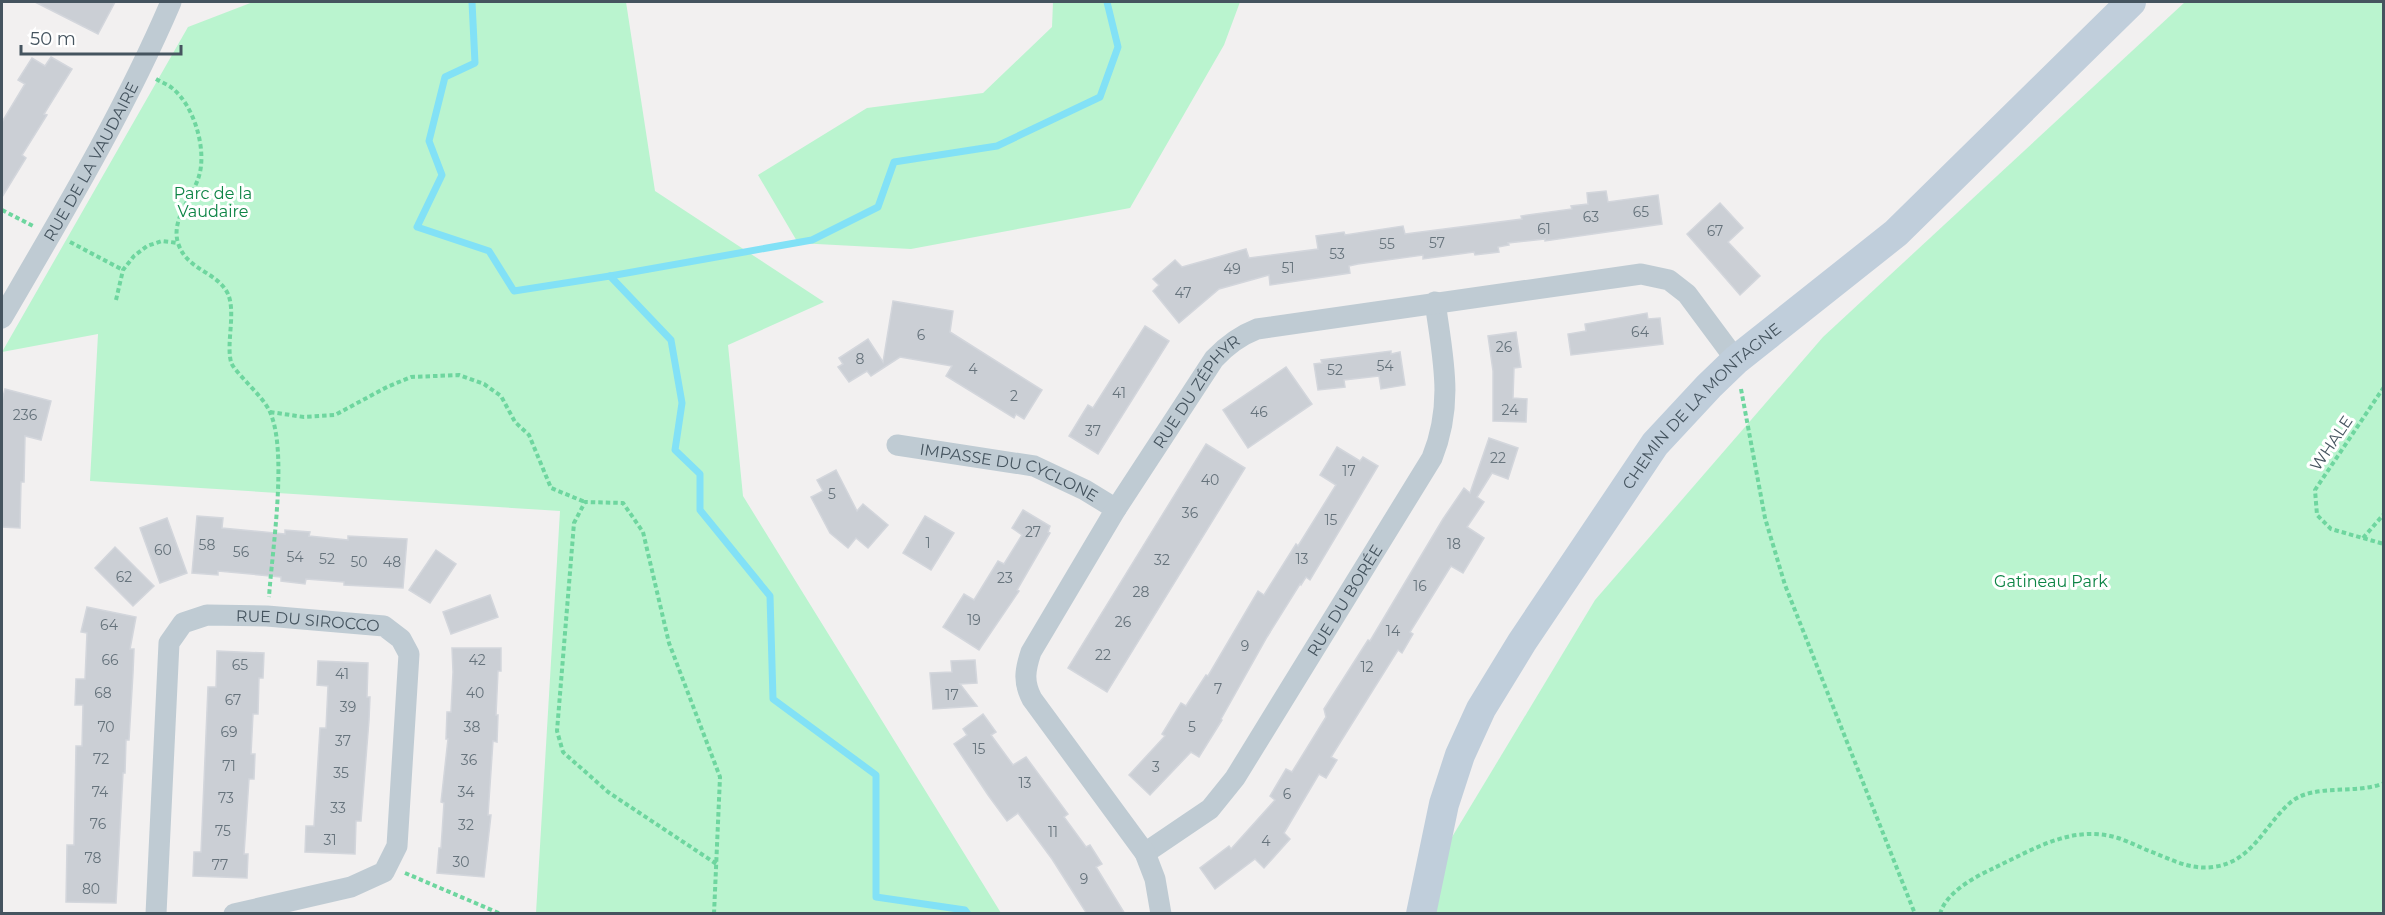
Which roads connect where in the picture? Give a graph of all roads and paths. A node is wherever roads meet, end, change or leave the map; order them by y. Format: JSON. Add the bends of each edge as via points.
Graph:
{"nodes":[{"id":1,"x":171,"y":2,"type":"edge"},
{"id":2,"x":2131,"y":2,"type":"edge"},
{"id":3,"x":141,"y":69,"type":"junction"},
{"id":4,"x":2,"y":210,"type":"edge"},
{"id":5,"x":51,"y":233,"type":"junction"},
{"id":6,"x":178,"y":243,"type":"junction"},
{"id":7,"x":123,"y":270,"type":"junction"},
{"id":8,"x":116,"y":300,"type":"dead end"},
{"id":9,"x":1436,"y":302,"type":"junction"},
{"id":10,"x":2,"y":318,"type":"edge"},
{"id":11,"x":1736,"y":360,"type":"junction"},
{"id":12,"x":2384,"y":387,"type":"edge"},
{"id":13,"x":270,"y":412,"type":"junction"},
{"id":14,"x":897,"y":445,"type":"dead end"},
{"id":15,"x":585,"y":502,"type":"junction"},
{"id":16,"x":1116,"y":509,"type":"junction"},
{"id":17,"x":2384,"y":514,"type":"edge"},
{"id":18,"x":2363,"y":538,"type":"junction"},
{"id":19,"x":2384,"y":544,"type":"edge"},
{"id":20,"x":267,"y":616,"type":"junction"},
{"id":21,"x":2384,"y":783,"type":"edge"},
{"id":22,"x":1145,"y":853,"type":"junction"},
{"id":23,"x":388,"y":865,"type":"junction"},
{"id":24,"x":718,"y":865,"type":"junction"},
{"id":25,"x":156,"y":914,"type":"edge"},
{"id":26,"x":234,"y":914,"type":"edge"},
{"id":27,"x":501,"y":914,"type":"edge"},
{"id":28,"x":714,"y":914,"type":"edge"},
{"id":29,"x":1161,"y":914,"type":"edge"},
{"id":30,"x":1421,"y":914,"type":"edge"},
{"id":31,"x":1915,"y":914,"type":"edge"},
{"id":32,"x":1941,"y":914,"type":"edge"}],
"edges":[{"from":1,"to":3,"type":"street","name":"RUE DE LA VAUDAIRE"},
{"from":2,"to":11,"type":"street","name":"CHEMIN DE LA MONTAGNE","via":[[1896,233]]},
{"from":3,"to":5,"type":"street","name":"RUE DE LA VAUDAIRE"},
{"from":3,"to":6,"type":"path","via":[[172,88],[186,105],[196,124],[202,152],[199,178],[177,224]]},
{"from":4,"to":5,"type":"path"},
{"from":5,"to":7,"type":"path"},
{"from":5,"to":10,"type":"street","name":"RUE DE LA VAUDAIRE"},
{"from":6,"to":7,"type":"path","via":[[162,241],[147,246]]},
{"from":6,"to":13,"type":"path","via":[[193,266],[217,279],[228,294],[231,363]]},
{"from":7,"to":8,"type":"path"},
{"from":9,"to":11,"type":"street","name":"RUE DU ZÉPHYR","via":[[1641,273],[1655,275],[1687,294]]},
{"from":9,"to":16,"type":"street","name":"RUE DU ZÉPHYR","via":[[1257,329],[1229,344],[1214,358]]},
{"from":9,"to":22,"type":"street","name":"RUE DU BORÉE","via":[[1446,399],[1440,439],[1432,458],[1235,778],[1210,808]]},
{"from":11,"to":30,"type":"street","name":"CHEMIN DE LA MONTAGNE","via":[[1655,444],[1496,683],[1470,733],[1447,795]]},
{"from":11,"to":31,"type":"path","via":[[1765,518],[1785,585]]},
{"from":12,"to":18,"type":"path","name":"WHALE","via":[[2315,490],[2317,515],[2331,530]]},
{"from":13,"to":15,"type":"path","via":[[304,417],[335,415],[411,377],[459,375],[484,384],[501,396],[515,422],[529,435],[551,488]]},
{"from":13,"to":20,"type":"path","via":[[279,455]]},
{"from":14,"to":16,"type":"street","name":"IMPASSE DU CYCLONE","via":[[1034,466]]},
{"from":15,"to":24,"type":"path","via":[[623,503],[643,532],[669,643],[720,777]]},
{"from":15,"to":24,"type":"path","via":[[574,523],[557,731],[563,752],[608,792]]},
{"from":16,"to":22,"type":"street","name":"RUE DU ZÉPHYR","via":[[1031,652],[1024,675],[1032,699]]},
{"from":17,"to":18,"type":"path"},
{"from":18,"to":19,"type":"path","name":"WHALE"},
{"from":20,"to":23,"type":"street","name":"RUE DU SIROCCO","via":[[384,626],[401,639],[409,654],[398,846]]},
{"from":20,"to":25,"type":"street","name":"RUE DU SIROCCO","via":[[207,615],[183,623],[169,643]]},
{"from":21,"to":32,"type":"path","via":[[2370,789],[2317,791],[2292,801],[2252,848],[2240,858],[2213,867],[2186,866],[2118,838],[2072,834],[1967,881],[1942,907]]},
{"from":22,"to":29,"type":"street","name":"RUE DU ZÉPHYR","via":[[1155,879]]},
{"from":23,"to":26,"type":"street","via":[[384,872],[351,887]]},
{"from":23,"to":27,"type":"path"},
{"from":24,"to":28,"type":"path"}]}
